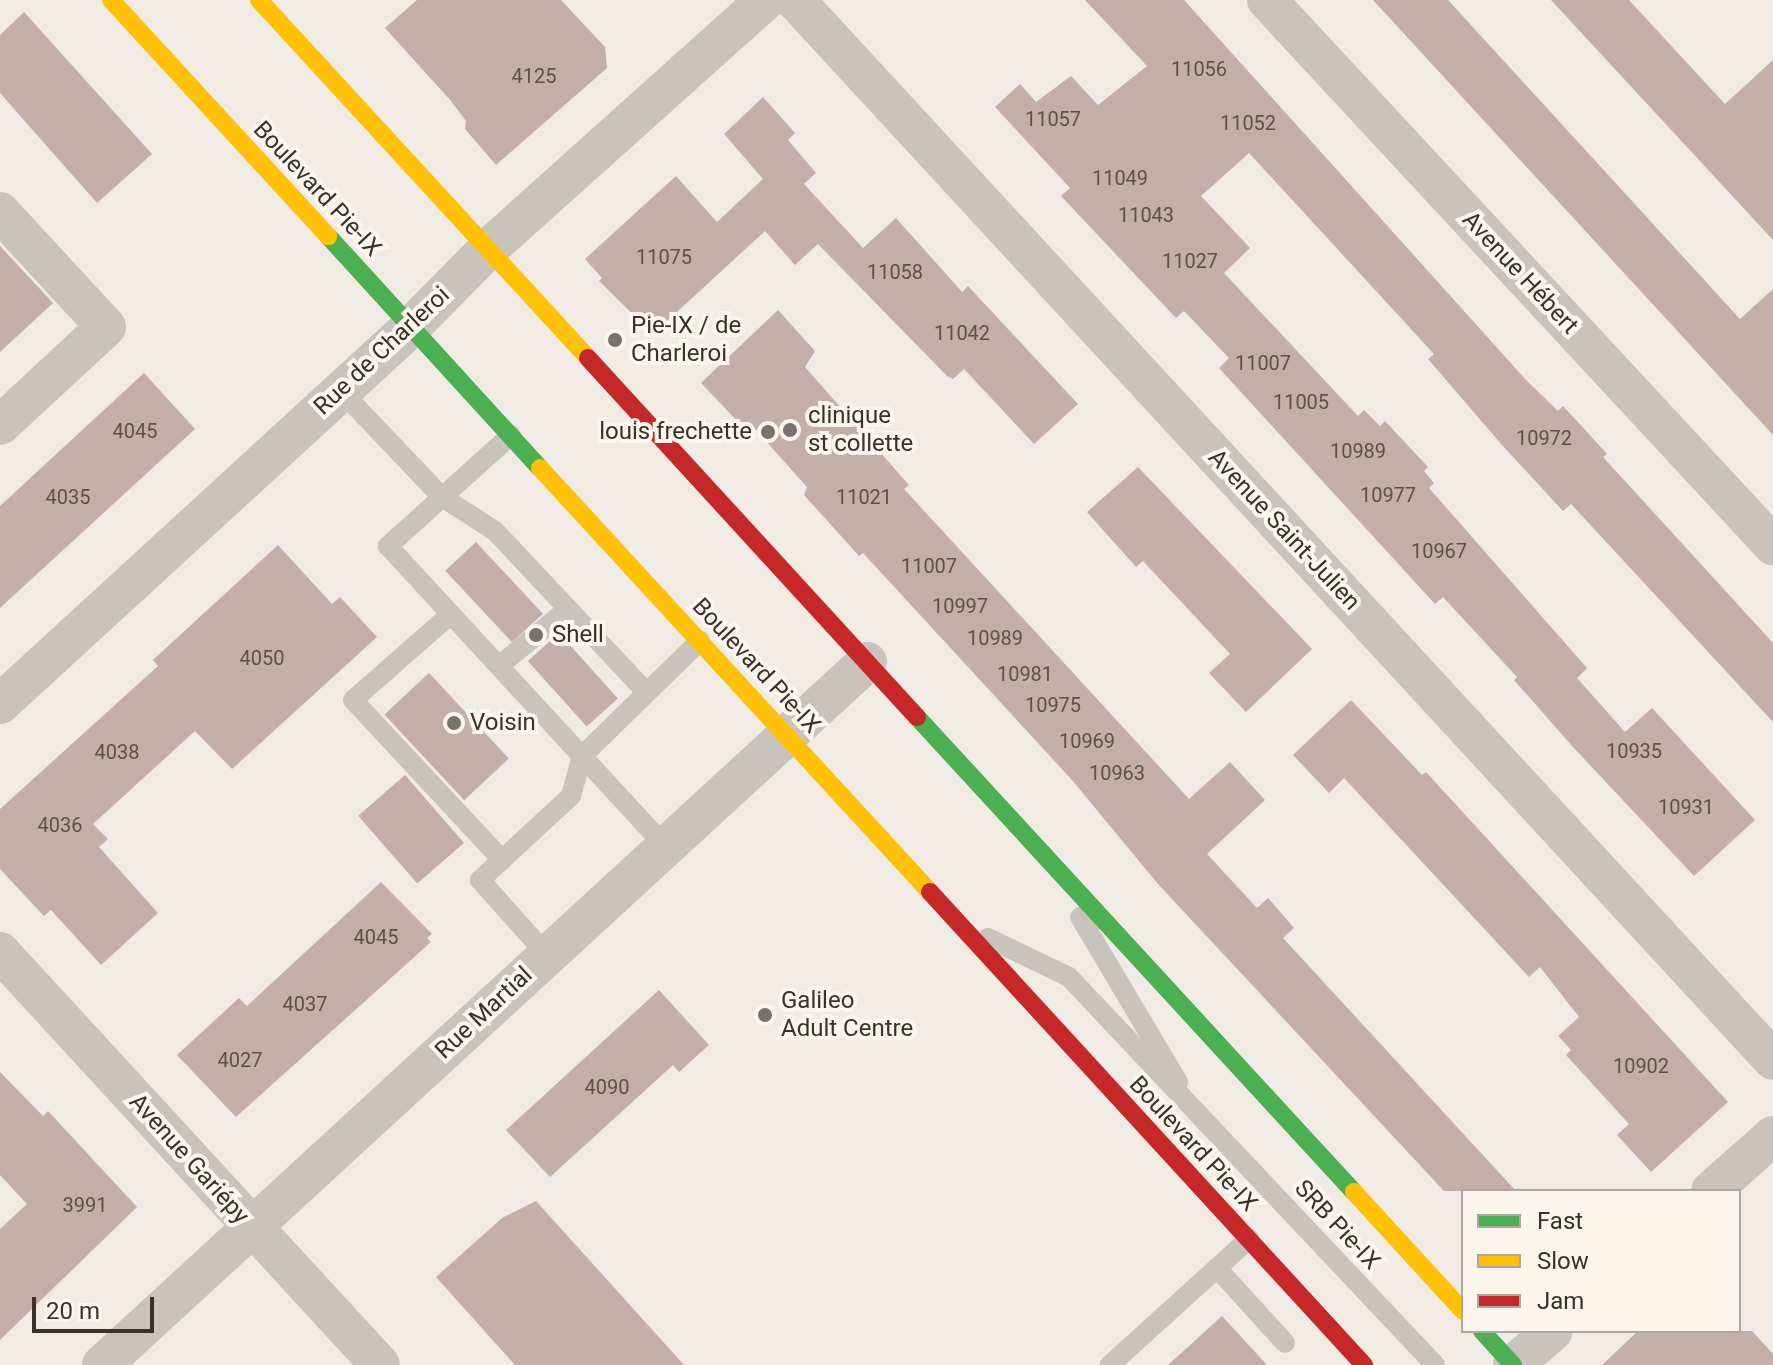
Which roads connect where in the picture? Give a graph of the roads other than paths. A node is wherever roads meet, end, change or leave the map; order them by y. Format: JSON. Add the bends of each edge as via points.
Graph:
{"nodes":[{"id":1,"x":111,"y":0,"type":"edge"},
{"id":2,"x":259,"y":0,"type":"edge"},
{"id":3,"x":766,"y":0,"type":"edge"},
{"id":4,"x":795,"y":0,"type":"edge"},
{"id":5,"x":1267,"y":0,"type":"edge"},
{"id":6,"x":0,"y":212,"type":"edge"},
{"id":7,"x":487,"y":250,"type":"junction"},
{"id":8,"x":411,"y":327,"type":"junction"},
{"id":9,"x":341,"y":391,"type":"junction"},
{"id":10,"x":0,"y":425,"type":"edge"},
{"id":11,"x":511,"y":435,"type":"junction"},
{"id":12,"x":442,"y":497,"type":"junction"},
{"id":13,"x":1773,"y":545,"type":"edge"},
{"id":14,"x":568,"y":609,"type":"junction"},
{"id":15,"x":451,"y":614,"type":"junction"},
{"id":16,"x":700,"y":641,"type":"junction"},
{"id":17,"x":867,"y":662,"type":"junction"},
{"id":18,"x":499,"y":666,"type":"junction"},
{"id":19,"x":646,"y":692,"type":"junction"},
{"id":20,"x":0,"y":704,"type":"edge"},
{"id":21,"x":787,"y":736,"type":"junction"},
{"id":22,"x":582,"y":756,"type":"junction"},
{"id":23,"x":665,"y":846,"type":"junction"},
{"id":24,"x":502,"y":860,"type":"junction"},
{"id":25,"x":1051,"y":863,"type":"junction"},
{"id":26,"x":956,"y":921,"type":"junction"},
{"id":27,"x":0,"y":952,"type":"edge"},
{"id":28,"x":547,"y":955,"type":"junction"},
{"id":29,"x":1773,"y":1060,"type":"edge"},
{"id":30,"x":1202,"y":1119,"type":"junction"},
{"id":31,"x":1773,"y":1136,"type":"edge"},
{"id":32,"x":1713,"y":1189,"type":"edge"},
{"id":33,"x":251,"y":1227,"type":"junction"},
{"id":34,"x":1249,"y":1239,"type":"junction"},
{"id":35,"x":1217,"y":1268,"type":"junction"},
{"id":36,"x":1461,"y":1309,"type":"edge"},
{"id":37,"x":1484,"y":1333,"type":"edge"},
{"id":38,"x":1551,"y":1333,"type":"edge"},
{"id":39,"x":1285,"y":1343,"type":"dead end"},
{"id":40,"x":102,"y":1365,"type":"edge"},
{"id":41,"x":380,"y":1365,"type":"edge"},
{"id":42,"x":1110,"y":1365,"type":"edge"},
{"id":43,"x":1364,"y":1365,"type":"edge"},
{"id":44,"x":1435,"y":1365,"type":"edge"},
{"id":45,"x":1513,"y":1365,"type":"edge"}],
"edges":[{"from":1,"to":8,"type":"main road","name":"Boulevard Pie-IX"},
{"from":2,"to":7,"type":"main road"},
{"from":3,"to":7,"type":"street","name":"Rue de Charleroi"},
{"from":4,"to":29,"type":"street","name":"Avenue Saint-Julien"},
{"from":5,"to":13,"type":"street","name":"Avenue Hébert"},
{"from":6,"to":10,"type":"street","via":[[106,327]]},
{"from":7,"to":8,"type":"street","name":"Rue de Charleroi"},
{"from":7,"to":17,"type":"main road"},
{"from":8,"to":9,"type":"street","name":"Rue de Charleroi"},
{"from":8,"to":11,"type":"main road","name":"Boulevard Pie-IX"},
{"from":9,"to":12,"type":"lane"},
{"from":9,"to":20,"type":"street","name":"Rue de Charleroi"},
{"from":11,"to":12,"type":"lane"},
{"from":11,"to":16,"type":"main road","name":"Boulevard Pie-IX"},
{"from":12,"to":14,"type":"lane","via":[[495,531]]},
{"from":12,"to":15,"type":"lane","via":[[388,546]]},
{"from":14,"to":18,"type":"lane"},
{"from":14,"to":19,"type":"lane"},
{"from":15,"to":18,"type":"lane"},
{"from":15,"to":24,"type":"lane","via":[[353,700]]},
{"from":16,"to":19,"type":"lane"},
{"from":16,"to":21,"type":"main road","name":"Boulevard Pie-IX"},
{"from":17,"to":21,"type":"street","name":"Rue Martial"},
{"from":17,"to":25,"type":"main road"},
{"from":18,"to":22,"type":"lane"},
{"from":19,"to":22,"type":"lane"},
{"from":21,"to":23,"type":"street","name":"Rue Martial"},
{"from":21,"to":26,"type":"main road","name":"Boulevard Pie-IX"},
{"from":22,"to":23,"type":"lane"},
{"from":22,"to":24,"type":"lane","via":[[571,796]]},
{"from":23,"to":28,"type":"street","name":"Rue Martial"},
{"from":24,"to":28,"type":"lane","via":[[480,880]]},
{"from":25,"to":30,"type":"lane","name":"SRB Pie-IX","via":[[1124,998]]},
{"from":25,"to":36,"type":"main road"},
{"from":26,"to":30,"type":"lane","name":"SRB Pie-IX","via":[[1069,977]]},
{"from":26,"to":34,"type":"main road","name":"Boulevard Pie-IX"},
{"from":27,"to":33,"type":"street","name":"Avenue Gariépy"},
{"from":28,"to":33,"type":"street","name":"Rue Martial"},
{"from":30,"to":44,"type":"lane","name":"SRB Pie-IX"},
{"from":31,"to":32,"type":"street"},
{"from":33,"to":40,"type":"street","name":"Rue Martial"},
{"from":33,"to":41,"type":"street","name":"Avenue Gariépy"},
{"from":34,"to":35,"type":"lane"},
{"from":34,"to":43,"type":"main road","name":"Boulevard Pie-IX"},
{"from":35,"to":39,"type":"lane"},
{"from":35,"to":42,"type":"lane"},
{"from":37,"to":45,"type":"main road"},
{"from":38,"to":45,"type":"street"}]}
